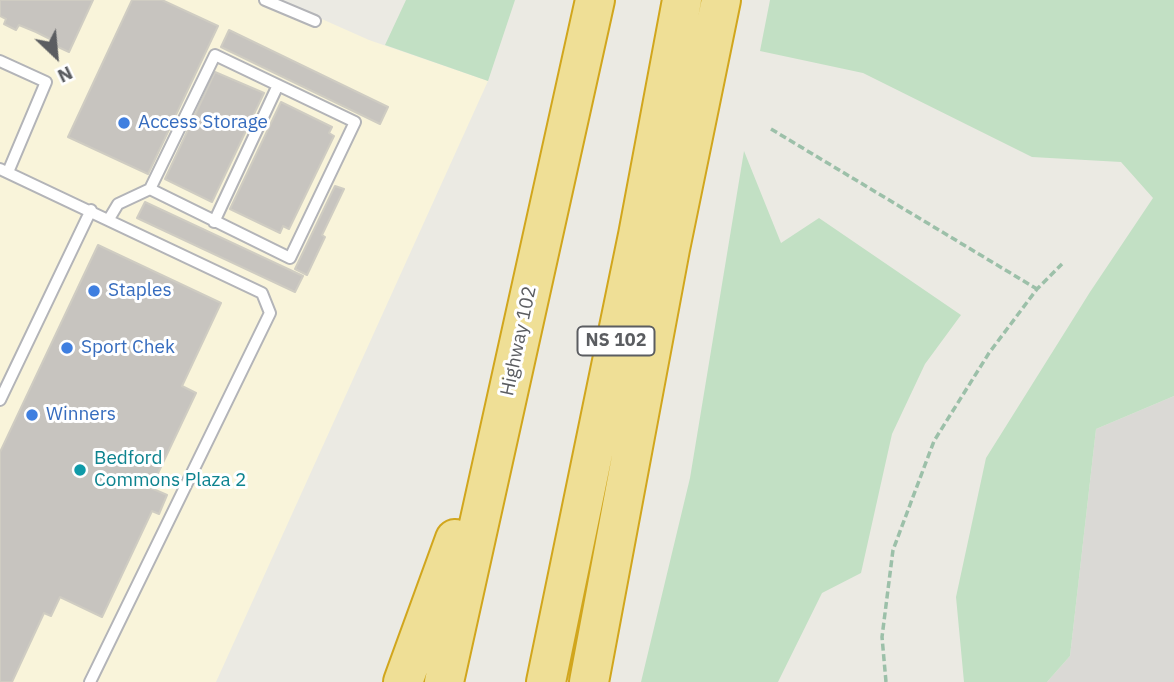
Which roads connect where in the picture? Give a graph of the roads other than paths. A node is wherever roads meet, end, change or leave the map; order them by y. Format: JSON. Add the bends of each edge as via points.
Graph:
{"nodes":[{"id":1,"x":265,"y":0,"type":"edge"},
{"id":2,"x":594,"y":0,"type":"edge"},
{"id":3,"x":682,"y":0,"type":"edge"},
{"id":4,"x":719,"y":3,"type":"edge"},
{"id":5,"x":315,"y":21,"type":"dead end"},
{"id":6,"x":0,"y":61,"type":"edge"},
{"id":7,"x":278,"y":85,"type":"junction"},
{"id":8,"x":4,"y":170,"type":"edge"},
{"id":9,"x":150,"y":189,"type":"junction"},
{"id":10,"x":91,"y":210,"type":"junction"},
{"id":11,"x":109,"y":219,"type":"junction"},
{"id":12,"x":214,"y":222,"type":"junction"},
{"id":13,"x":511,"y":379,"type":"junction"},
{"id":14,"x":0,"y":400,"type":"edge"},
{"id":15,"x":90,"y":682,"type":"edge"},
{"id":16,"x":403,"y":682,"type":"edge"},
{"id":17,"x":444,"y":682,"type":"edge"},
{"id":18,"x":546,"y":682,"type":"edge"},
{"id":19,"x":589,"y":682,"type":"edge"}],
"edges":[{"from":1,"to":5,"type":"lane"},
{"from":2,"to":13,"type":"highway","name":"Highway 102"},
{"from":3,"to":18,"type":"highway","number":"NS 102"},
{"from":4,"to":19,"type":"highway"},
{"from":6,"to":8,"type":"lane","via":[[46,82]]},
{"from":7,"to":9,"type":"lane","via":[[215,55]]},
{"from":7,"to":12,"type":"lane"},
{"from":7,"to":12,"type":"lane","via":[[355,122],[290,258]]},
{"from":8,"to":10,"type":"lane"},
{"from":9,"to":11,"type":"lane","via":[[118,204]]},
{"from":9,"to":12,"type":"lane"},
{"from":10,"to":11,"type":"lane"},
{"from":10,"to":14,"type":"lane"},
{"from":11,"to":15,"type":"lane","via":[[262,293],[270,313]]},
{"from":13,"to":16,"type":"highway"},
{"from":13,"to":17,"type":"highway","name":"Highway 102"}]}
